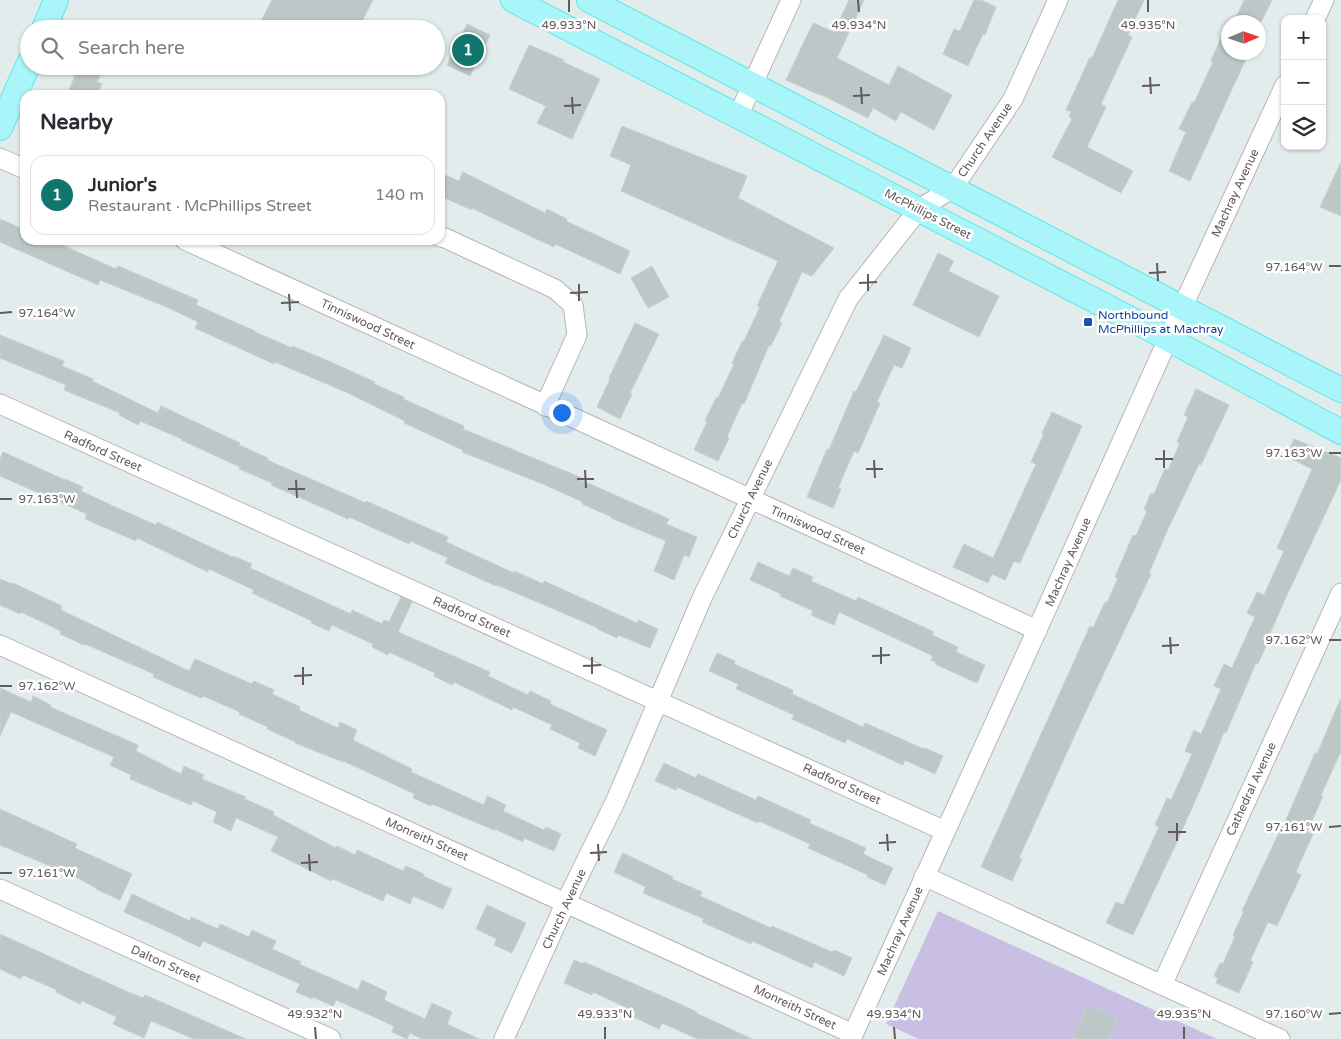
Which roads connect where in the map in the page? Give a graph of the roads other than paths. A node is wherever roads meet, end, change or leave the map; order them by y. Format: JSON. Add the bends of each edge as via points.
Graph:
{"nodes":[{"id":1,"x":56,"y":0,"type":"edge"},
{"id":2,"x":514,"y":0,"type":"edge"},
{"id":3,"x":589,"y":0,"type":"edge"},
{"id":4,"x":791,"y":0,"type":"edge"},
{"id":5,"x":1058,"y":0,"type":"edge"},
{"id":6,"x":1324,"y":0,"type":"edge"},
{"id":7,"x":1317,"y":15,"type":"edge"},
{"id":8,"x":48,"y":20,"type":"edge"},
{"id":9,"x":24,"y":75,"type":"edge"},
{"id":10,"x":752,"y":84,"type":"junction"},
{"id":11,"x":1281,"y":94,"type":"edge"},
{"id":12,"x":738,"y":116,"type":"junction"},
{"id":13,"x":0,"y":128,"type":"edge"},
{"id":14,"x":0,"y":158,"type":"edge"},
{"id":15,"x":20,"y":167,"type":"edge"},
{"id":16,"x":953,"y":188,"type":"junction"},
{"id":17,"x":919,"y":209,"type":"junction"},
{"id":18,"x":445,"y":238,"type":"edge"},
{"id":19,"x":199,"y":245,"type":"edge"},
{"id":20,"x":1182,"y":308,"type":"junction"},
{"id":21,"x":1168,"y":338,"type":"junction"},
{"id":22,"x":1341,"y":390,"type":"edge"},
{"id":23,"x":0,"y":404,"type":"edge"},
{"id":24,"x":545,"y":406,"type":"junction"},
{"id":25,"x":1341,"y":432,"type":"edge"},
{"id":26,"x":750,"y":500,"type":"junction"},
{"id":27,"x":1341,"y":593,"type":"edge"},
{"id":28,"x":1038,"y":630,"type":"junction"},
{"id":29,"x":0,"y":645,"type":"edge"},
{"id":30,"x":657,"y":701,"type":"junction"},
{"id":31,"x":945,"y":831,"type":"junction"},
{"id":32,"x":924,"y":876,"type":"junction"},
{"id":33,"x":0,"y":889,"type":"edge"},
{"id":34,"x":566,"y":902,"type":"junction"},
{"id":35,"x":1162,"y":985,"type":"junction"},
{"id":36,"x":852,"y":1036,"type":"edge"},
{"id":37,"x":331,"y":1039,"type":"edge"},
{"id":38,"x":504,"y":1039,"type":"edge"},
{"id":39,"x":1280,"y":1039,"type":"edge"}],
"edges":[{"from":1,"to":8,"type":"main road"},
{"from":2,"to":12,"type":"main road","name":"McPhillips Street"},
{"from":3,"to":10,"type":"main road"},
{"from":4,"to":10,"type":"street"},
{"from":5,"to":16,"type":"street","name":"Church Avenue","via":[[1014,99]]},
{"from":6,"to":7,"type":"street"},
{"from":9,"to":13,"type":"main road"},
{"from":10,"to":12,"type":"street"},
{"from":10,"to":16,"type":"main road"},
{"from":11,"to":20,"type":"street","name":"Machray Avenue"},
{"from":12,"to":17,"type":"main road","name":"McPhillips Street"},
{"from":14,"to":15,"type":"street"},
{"from":16,"to":17,"type":"street","name":"Church Avenue"},
{"from":16,"to":20,"type":"main road"},
{"from":17,"to":21,"type":"main road","name":"McPhillips Street"},
{"from":17,"to":26,"type":"street","name":"Church Avenue","via":[[848,299]]},
{"from":18,"to":24,"type":"street","via":[[555,289],[573,305],[577,335]]},
{"from":19,"to":24,"type":"street","name":"Tinniswood Street"},
{"from":20,"to":21,"type":"street","name":"Machray Avenue"},
{"from":20,"to":22,"type":"main road"},
{"from":21,"to":25,"type":"main road","name":"McPhillips Street"},
{"from":21,"to":28,"type":"street","name":"Machray Avenue"},
{"from":23,"to":30,"type":"street","name":"Radford Street"},
{"from":24,"to":26,"type":"street","name":"Tinniswood Street"},
{"from":26,"to":28,"type":"street","name":"Tinniswood Street"},
{"from":26,"to":30,"type":"street","name":"Church Avenue"},
{"from":27,"to":35,"type":"street","name":"Cathedral Avenue"},
{"from":28,"to":31,"type":"street","name":"Machray Avenue"},
{"from":29,"to":34,"type":"street","name":"Monreith Street"},
{"from":30,"to":31,"type":"street","name":"Radford Street"},
{"from":30,"to":34,"type":"street","name":"Church Avenue","via":[[616,800]]},
{"from":31,"to":32,"type":"street","name":"Machray Avenue"},
{"from":32,"to":35,"type":"street"},
{"from":32,"to":36,"type":"street","name":"Machray Avenue"},
{"from":33,"to":37,"type":"street","name":"Dalton Street"},
{"from":34,"to":36,"type":"street","name":"Monreith Street"},
{"from":34,"to":38,"type":"street","name":"Church Avenue"},
{"from":35,"to":39,"type":"street"}]}
